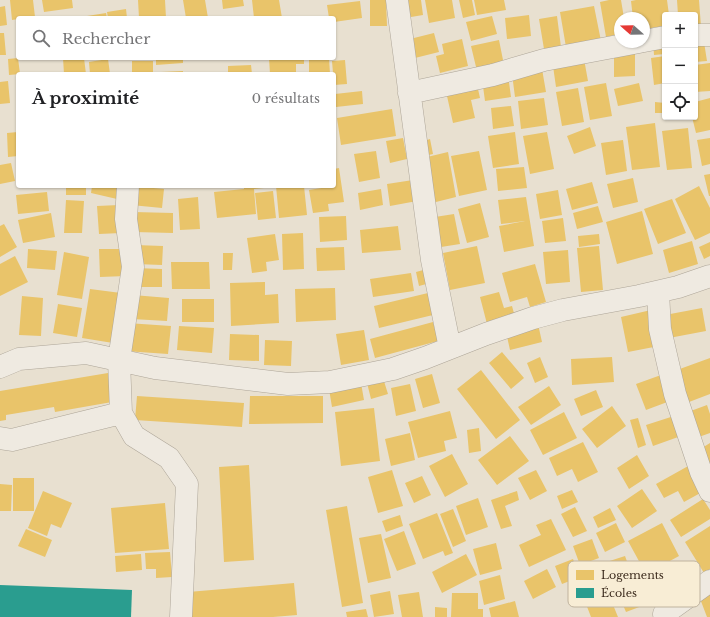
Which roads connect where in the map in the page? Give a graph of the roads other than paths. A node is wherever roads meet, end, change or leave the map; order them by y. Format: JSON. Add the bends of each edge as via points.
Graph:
{"nodes":[{"id":1,"x":397,"y":0,"type":"edge"},
{"id":2,"x":698,"y":35,"type":"edge"},
{"id":3,"x":710,"y":35,"type":"edge"},
{"id":4,"x":662,"y":38,"type":"edge"},
{"id":5,"x":650,"y":40,"type":"edge"},
{"id":6,"x":614,"y":47,"type":"edge"},
{"id":7,"x":409,"y":93,"type":"junction"},
{"id":8,"x":128,"y":188,"type":"edge"},
{"id":9,"x":710,"y":276,"type":"edge"},
{"id":10,"x":658,"y":292,"type":"junction"},
{"id":11,"x":450,"y":348,"type":"junction"},
{"id":12,"x":119,"y":360,"type":"junction"},
{"id":13,"x":0,"y":367,"type":"edge"},
{"id":14,"x":121,"y":413,"type":"junction"},
{"id":15,"x":0,"y":438,"type":"edge"},
{"id":16,"x":710,"y":491,"type":"edge"},
{"id":17,"x":710,"y":581,"type":"edge"},
{"id":18,"x":700,"y":588,"type":"edge"},
{"id":19,"x":674,"y":607,"type":"edge"},
{"id":20,"x":664,"y":614,"type":"dead end"},
{"id":21,"x":181,"y":617,"type":"edge"}],
"edges":[{"from":1,"to":7,"type":"street"},
{"from":2,"to":3,"type":"street"},
{"from":4,"to":5,"type":"street"},
{"from":6,"to":7,"type":"street","via":[[544,60],[493,75]]},
{"from":7,"to":11,"type":"street","via":[[432,260]]},
{"from":8,"to":12,"type":"street","via":[[126,219],[133,267]]},
{"from":9,"to":10,"type":"street"},
{"from":10,"to":11,"type":"street","via":[[533,318]]},
{"from":10,"to":16,"type":"street","via":[[660,329],[675,394],[701,472]]},
{"from":11,"to":12,"type":"street","via":[[368,375],[330,382],[288,384],[155,368]]},
{"from":12,"to":13,"type":"street","via":[[86,353],[19,359]]},
{"from":12,"to":14,"type":"street"},
{"from":14,"to":15,"type":"street","via":[[12,440]]},
{"from":14,"to":21,"type":"street","via":[[134,436],[169,458],[187,484]]},
{"from":17,"to":18,"type":"street"},
{"from":19,"to":20,"type":"street"}]}
